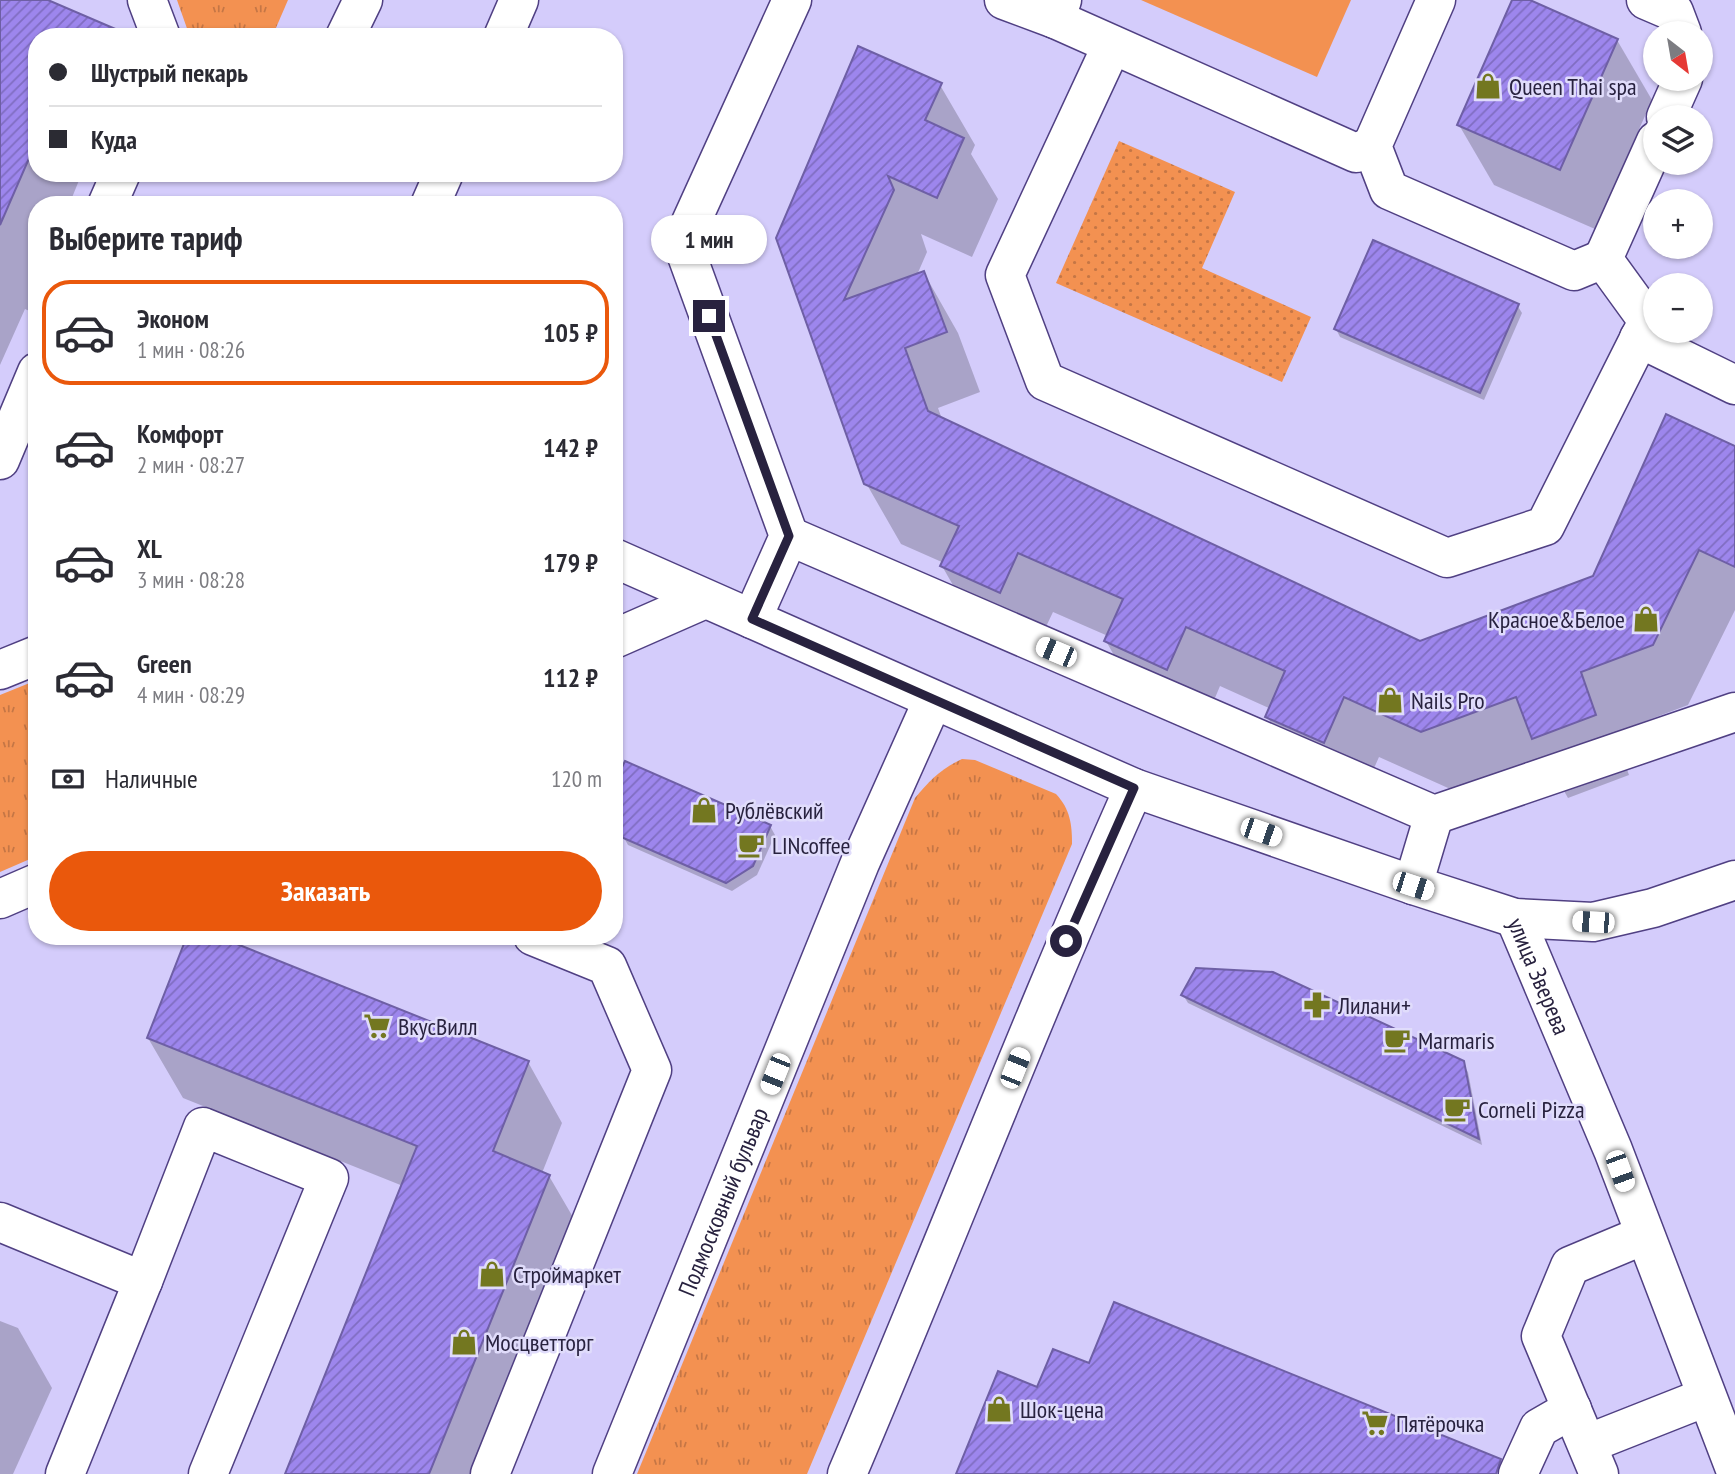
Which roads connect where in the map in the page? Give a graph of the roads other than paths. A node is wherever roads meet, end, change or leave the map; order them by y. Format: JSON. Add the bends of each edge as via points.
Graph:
{"nodes":[{"id":1,"x":147,"y":0,"type":"edge"},
{"id":2,"x":363,"y":0,"type":"edge"},
{"id":3,"x":519,"y":0,"type":"edge"},
{"id":4,"x":792,"y":0,"type":"edge"},
{"id":5,"x":1004,"y":0,"type":"edge"},
{"id":6,"x":1436,"y":0,"type":"edge"},
{"id":7,"x":1646,"y":0,"type":"edge"},
{"id":8,"x":1058,"y":10,"type":"edge"},
{"id":9,"x":1677,"y":21,"type":"edge"},
{"id":10,"x":158,"y":28,"type":"edge"},
{"id":11,"x":349,"y":28,"type":"edge"},
{"id":12,"x":507,"y":28,"type":"edge"},
{"id":13,"x":1112,"y":45,"type":"junction"},
{"id":14,"x":1372,"y":146,"type":"junction"},
{"id":15,"x":1643,"y":170,"type":"edge"},
{"id":16,"x":1603,"y":259,"type":"junction"},
{"id":17,"x":1639,"y":338,"type":"junction"},
{"id":18,"x":1735,"y":385,"type":"edge"},
{"id":19,"x":28,"y":393,"type":"edge"},
{"id":20,"x":0,"y":460,"type":"edge"},
{"id":21,"x":789,"y":536,"type":"junction"},
{"id":22,"x":623,"y":562,"type":"edge"},
{"id":23,"x":705,"y":599,"type":"junction"},
{"id":24,"x":752,"y":619,"type":"junction"},
{"id":25,"x":623,"y":635,"type":"edge"},
{"id":26,"x":28,"y":659,"type":"edge"},
{"id":27,"x":0,"y":670,"type":"edge"},
{"id":28,"x":933,"y":700,"type":"junction"},
{"id":29,"x":1735,"y":712,"type":"edge"},
{"id":30,"x":1134,"y":788,"type":"junction"},
{"id":31,"x":1434,"y":815,"type":"junction"},
{"id":32,"x":1735,"y":880,"type":"edge"},
{"id":33,"x":1413,"y":886,"type":"junction"},
{"id":34,"x":28,"y":887,"type":"edge"},
{"id":35,"x":0,"y":899,"type":"edge"},
{"id":36,"x":1515,"y":918,"type":"junction"},
{"id":37,"x":555,"y":945,"type":"edge"},
{"id":38,"x":0,"y":1222,"type":"edge"},
{"id":39,"x":1644,"y":1235,"type":"junction"},
{"id":40,"x":143,"y":1281,"type":"junction"},
{"id":41,"x":1706,"y":1397,"type":"junction"},
{"id":42,"x":1572,"y":1409,"type":"junction"},
{"id":43,"x":1593,"y":1459,"type":"edge"},
{"id":44,"x":1735,"y":1469,"type":"edge"},
{"id":45,"x":65,"y":1474,"type":"edge"},
{"id":46,"x":208,"y":1474,"type":"edge"},
{"id":47,"x":490,"y":1474,"type":"edge"},
{"id":48,"x":612,"y":1474,"type":"edge"},
{"id":49,"x":847,"y":1474,"type":"edge"},
{"id":50,"x":1518,"y":1474,"type":"edge"}],
"edges":[{"from":1,"to":10,"type":"street"},
{"from":2,"to":11,"type":"street"},
{"from":3,"to":12,"type":"street"},
{"from":4,"to":21,"type":"street","via":[[682,242]]},
{"from":5,"to":8,"type":"street"},
{"from":6,"to":14,"type":"street"},
{"from":7,"to":9,"type":"street","via":[[1674,12]]},
{"from":8,"to":13,"type":"street"},
{"from":13,"to":14,"type":"street","via":[[1356,153]]},
{"from":13,"to":17,"type":"street","via":[[1004,275],[1045,381],[1447,558],[1545,526]]},
{"from":14,"to":16,"type":"street","via":[[1389,190],[1574,271]]},
{"from":15,"to":16,"type":"street"},
{"from":16,"to":17,"type":"street","via":[[1648,321]]},
{"from":17,"to":18,"type":"street"},
{"from":19,"to":20,"type":"street"},
{"from":21,"to":24,"type":"street"},
{"from":21,"to":31,"type":"street"},
{"from":22,"to":23,"type":"street","name":"улица Зверева"},
{"from":23,"to":24,"type":"street","name":"улица Зверева"},
{"from":23,"to":25,"type":"street"},
{"from":24,"to":28,"type":"street","name":"улица Зверева"},
{"from":26,"to":27,"type":"street"},
{"from":28,"to":30,"type":"street","name":"улица Зверева"},
{"from":28,"to":48,"type":"street","name":"Подмосковный бульвар","via":[[860,863]]},
{"from":29,"to":31,"type":"street"},
{"from":30,"to":33,"type":"street","name":"улица Зверева"},
{"from":30,"to":49,"type":"street","via":[[1066,941]]},
{"from":31,"to":33,"type":"street"},
{"from":32,"to":36,"type":"street","via":[[1653,908],[1593,922]]},
{"from":33,"to":36,"type":"street","name":"улица Зверева"},
{"from":34,"to":35,"type":"street"},
{"from":36,"to":39,"type":"street","name":"улица Зверева"},
{"from":37,"to":47,"type":"street","via":[[607,966],[652,1070]]},
{"from":38,"to":40,"type":"street"},
{"from":39,"to":41,"type":"street","name":"улица Зверева"},
{"from":39,"to":42,"type":"street","via":[[1570,1266],[1541,1336]]},
{"from":40,"to":45,"type":"street"},
{"from":40,"to":46,"type":"street","via":[[203,1127],[329,1178]]},
{"from":41,"to":43,"type":"street"},
{"from":41,"to":44,"type":"street","name":"улица Зверева"},
{"from":42,"to":43,"type":"street"},
{"from":42,"to":50,"type":"street","via":[[1539,1428]]}]}
